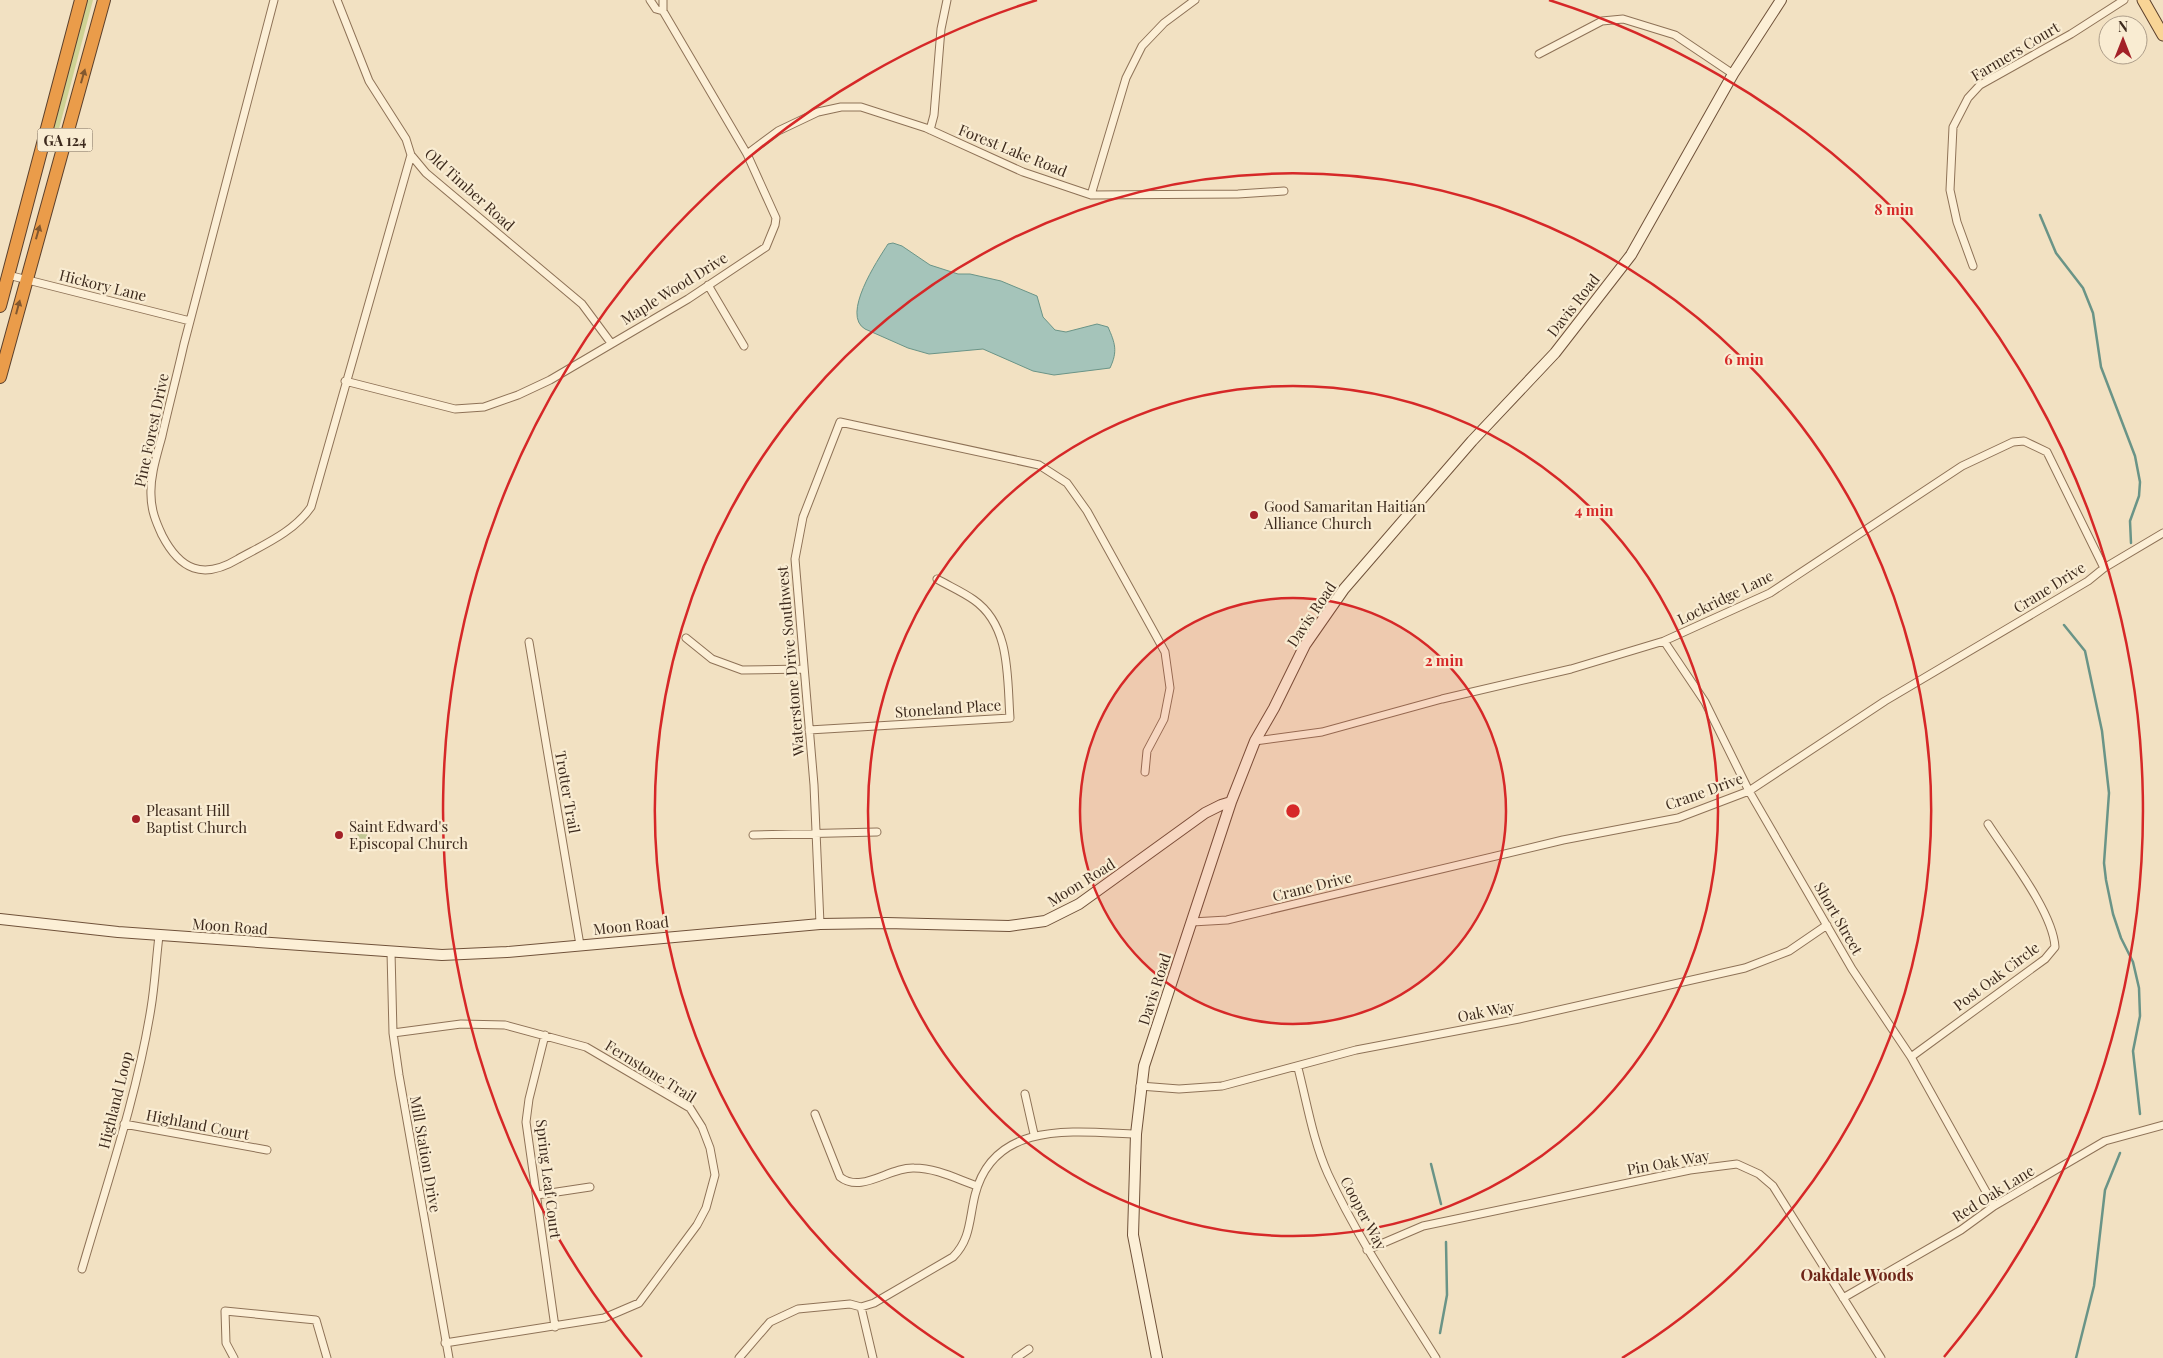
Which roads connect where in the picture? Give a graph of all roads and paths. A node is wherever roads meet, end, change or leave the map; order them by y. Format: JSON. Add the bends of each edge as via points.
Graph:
{"nodes":[{"id":1,"x":81,"y":0,"type":"edge"},
{"id":2,"x":104,"y":0,"type":"edge"},
{"id":3,"x":274,"y":0,"type":"edge"},
{"id":4,"x":337,"y":0,"type":"edge"},
{"id":5,"x":650,"y":0,"type":"edge"},
{"id":6,"x":663,"y":0,"type":"edge"},
{"id":7,"x":948,"y":0,"type":"edge"},
{"id":8,"x":1195,"y":0,"type":"edge"},
{"id":9,"x":1781,"y":0,"type":"edge"},
{"id":10,"x":2124,"y":0,"type":"edge"},
{"id":11,"x":2143,"y":0,"type":"edge"},
{"id":12,"x":663,"y":11,"type":"junction"},
{"id":13,"x":2163,"y":35,"type":"edge"},
{"id":14,"x":1539,"y":54,"type":"dead end"},
{"id":15,"x":1733,"y":74,"type":"junction"},
{"id":16,"x":930,"y":130,"type":"junction"},
{"id":17,"x":748,"y":154,"type":"junction"},
{"id":18,"x":412,"y":155,"type":"junction"},
{"id":19,"x":1284,"y":190,"type":"dead end"},
{"id":20,"x":1091,"y":195,"type":"junction"},
{"id":21,"x":1973,"y":266,"type":"dead end"},
{"id":22,"x":8,"y":275,"type":"junction"},
{"id":23,"x":26,"y":280,"type":"junction"},
{"id":24,"x":708,"y":285,"type":"junction"},
{"id":25,"x":0,"y":306,"type":"edge"},
{"id":26,"x":190,"y":321,"type":"junction"},
{"id":27,"x":611,"y":343,"type":"junction"},
{"id":28,"x":744,"y":346,"type":"dead end"},
{"id":29,"x":0,"y":377,"type":"edge"},
{"id":30,"x":345,"y":381,"type":"junction"},
{"id":31,"x":2163,"y":533,"type":"edge"},
{"id":32,"x":2104,"y":568,"type":"junction"},
{"id":33,"x":937,"y":579,"type":"dead end"},
{"id":34,"x":686,"y":638,"type":"dead end"},
{"id":35,"x":1664,"y":641,"type":"junction"},
{"id":36,"x":529,"y":642,"type":"dead end"},
{"id":37,"x":804,"y":669,"type":"junction"},
{"id":38,"x":809,"y":730,"type":"junction"},
{"id":39,"x":1255,"y":741,"type":"junction"},
{"id":40,"x":1146,"y":772,"type":"dead end"},
{"id":41,"x":1750,"y":792,"type":"junction"},
{"id":42,"x":1231,"y":802,"type":"junction"},
{"id":43,"x":1988,"y":824,"type":"dead end"},
{"id":44,"x":877,"y":832,"type":"dead end"},
{"id":45,"x":816,"y":834,"type":"junction"},
{"id":46,"x":753,"y":835,"type":"dead end"},
{"id":47,"x":0,"y":919,"type":"edge"},
{"id":48,"x":1192,"y":922,"type":"junction"},
{"id":49,"x":820,"y":924,"type":"junction"},
{"id":50,"x":1827,"y":925,"type":"junction"},
{"id":51,"x":159,"y":936,"type":"junction"},
{"id":52,"x":580,"y":945,"type":"junction"},
{"id":53,"x":391,"y":952,"type":"junction"},
{"id":54,"x":393,"y":1033,"type":"junction"},
{"id":55,"x":545,"y":1035,"type":"junction"},
{"id":56,"x":1911,"y":1057,"type":"junction"},
{"id":57,"x":1298,"y":1068,"type":"junction"},
{"id":58,"x":1140,"y":1086,"type":"junction"},
{"id":59,"x":1025,"y":1094,"type":"dead end"},
{"id":60,"x":815,"y":1114,"type":"dead end"},
{"id":61,"x":124,"y":1124,"type":"junction"},
{"id":62,"x":2163,"y":1125,"type":"edge"},
{"id":63,"x":1034,"y":1134,"type":"junction"},
{"id":64,"x":1136,"y":1134,"type":"junction"},
{"id":65,"x":267,"y":1150,"type":"dead end"},
{"id":66,"x":977,"y":1186,"type":"junction"},
{"id":67,"x":590,"y":1187,"type":"dead end"},
{"id":68,"x":537,"y":1195,"type":"junction"},
{"id":69,"x":1994,"y":1206,"type":"junction"},
{"id":70,"x":1367,"y":1250,"type":"junction"},
{"id":71,"x":82,"y":1268,"type":"dead end"},
{"id":72,"x":1843,"y":1298,"type":"junction"},
{"id":73,"x":861,"y":1306,"type":"junction"},
{"id":74,"x":555,"y":1327,"type":"junction"},
{"id":75,"x":445,"y":1344,"type":"junction"},
{"id":76,"x":1029,"y":1348,"type":"dead end"},
{"id":77,"x":234,"y":1358,"type":"edge"},
{"id":78,"x":327,"y":1358,"type":"edge"},
{"id":79,"x":449,"y":1358,"type":"edge"},
{"id":80,"x":739,"y":1358,"type":"edge"},
{"id":81,"x":873,"y":1358,"type":"edge"},
{"id":82,"x":1016,"y":1358,"type":"edge"},
{"id":83,"x":1156,"y":1358,"type":"edge"},
{"id":84,"x":1436,"y":1358,"type":"edge"},
{"id":85,"x":1881,"y":1358,"type":"edge"}],
"edges":[{"from":1,"to":22,"type":"highway","number":"GA 124"},
{"from":23,"to":2,"type":"highway","number":"GA 124","one_way":true},
{"from":3,"to":26,"type":"street","name":"Pine Forest Drive"},
{"from":4,"to":18,"type":"street","name":"Old Timber Road","via":[[369,81],[406,139]]},
{"from":5,"to":12,"type":"street","name":"Maple Wood Drive","via":[[656,9]]},
{"from":6,"to":12,"type":"street"},
{"from":7,"to":16,"type":"street","via":[[941,29]]},
{"from":8,"to":20,"type":"street","via":[[1164,23],[1142,46],[1126,78]]},
{"from":9,"to":15,"type":"street","name":"Davis Road"},
{"from":10,"to":21,"type":"street","name":"Farmers Court","via":[[1980,85],[1968,98],[1953,128],[1950,190],[1957,222]]},
{"from":11,"to":13,"type":"main road"},
{"from":12,"to":17,"type":"street","name":"Maple Wood Drive"},
{"from":14,"to":15,"type":"street","via":[[1602,21],[1623,19],[1675,35]]},
{"from":15,"to":39,"type":"street","name":"Davis Road","via":[[1631,255],[1555,353],[1472,441],[1344,589],[1305,645]]},
{"from":16,"to":17,"type":"street","name":"Forest Lake Road","via":[[861,107],[841,107],[818,112],[778,131]]},
{"from":16,"to":20,"type":"street","name":"Forest Lake Road","via":[[1023,172]]},
{"from":17,"to":24,"type":"street","name":"Maple Wood Drive","via":[[772,208],[776,225],[766,247]]},
{"from":18,"to":27,"type":"street","name":"Old Timber Road","via":[[426,172],[582,304]]},
{"from":18,"to":30,"type":"street","name":"Pine Forest Drive"},
{"from":19,"to":20,"type":"street","name":"Forest Lake Road","via":[[1229,194]]},
{"from":22,"to":23,"type":"street","name":"Hickory Lane"},
{"from":22,"to":25,"type":"highway","number":"GA 124"},
{"from":23,"to":26,"type":"street","name":"Hickory Lane"},
{"from":29,"to":23,"type":"highway","number":"GA 124","one_way":true},
{"from":24,"to":27,"type":"street","name":"Maple Wood Drive"},
{"from":24,"to":28,"type":"street"},
{"from":26,"to":30,"type":"street","name":"Pine Forest Drive","via":[[150,495],[152,509],[171,553],[195,569],[206,571],[232,563],[304,517],[315,496]]},
{"from":27,"to":30,"type":"street","name":"Maple Wood Drive","via":[[550,380],[484,407],[455,409]]},
{"from":31,"to":32,"type":"street","name":"Crane Drive"},
{"from":32,"to":35,"type":"street","name":"Lockridge Lane","via":[[2047,452],[2024,441],[2012,442],[1962,466],[1770,593]]},
{"from":32,"to":41,"type":"street","name":"Crane Drive","via":[[2088,581],[1885,701]]},
{"from":33,"to":38,"type":"street","name":"Stoneland Place","via":[[976,601],[996,625],[1006,655],[1010,718]]},
{"from":34,"to":37,"type":"street","via":[[712,659],[742,670]]},
{"from":35,"to":39,"type":"street","name":"Lockridge Lane","via":[[1571,669],[1442,699],[1322,732]]},
{"from":35,"to":41,"type":"street","name":"Short Street","via":[[1705,702]]},
{"from":36,"to":52,"type":"street","name":"Trotter Trail"},
{"from":37,"to":38,"type":"street","name":"Waterstone Drive Southwest"},
{"from":37,"to":40,"type":"street","name":"Waterstone Drive Southwest","via":[[795,559],[803,517],[840,422],[1039,465],[1068,483],[1087,511],[1165,652],[1170,688],[1164,718],[1148,750]]},
{"from":38,"to":45,"type":"street","name":"Waterstone Drive Southwest"},
{"from":39,"to":42,"type":"street","name":"Davis Road"},
{"from":41,"to":48,"type":"street","name":"Crane Drive","via":[[1678,818],[1563,840],[1227,920]]},
{"from":41,"to":50,"type":"street","name":"Short Street"},
{"from":42,"to":48,"type":"street","name":"Davis Road"},
{"from":42,"to":49,"type":"street","name":"Moon Road","via":[[1205,813],[1079,904],[1045,921],[1009,926]]},
{"from":43,"to":56,"type":"street","name":"Post Oak Circle","via":[[2039,904],[2055,933],[2056,947],[2045,959]]},
{"from":44,"to":45,"type":"street"},
{"from":45,"to":46,"type":"street"},
{"from":45,"to":49,"type":"street","name":"Waterstone Drive Southwest"},
{"from":47,"to":51,"type":"street","name":"Moon Road"},
{"from":48,"to":58,"type":"street","name":"Davis Road"},
{"from":49,"to":52,"type":"street","name":"Moon Road"},
{"from":50,"to":56,"type":"street","name":"Short Street","via":[[1852,969]]},
{"from":50,"to":57,"type":"street","name":"Oak Way","via":[[1790,951],[1745,968],[1519,1019],[1356,1050]]},
{"from":51,"to":53,"type":"street","name":"Moon Road"},
{"from":51,"to":61,"type":"street","name":"Highland Loop","via":[[151,1008]]},
{"from":52,"to":53,"type":"street","name":"Moon Road","via":[[442,956]]},
{"from":53,"to":54,"type":"street","name":"Mill Station Drive"},
{"from":54,"to":55,"type":"street","name":"Fernstone Trail","via":[[462,1024],[505,1025]]},
{"from":54,"to":75,"type":"street","name":"Mill Station Drive"},
{"from":55,"to":68,"type":"street","name":"Spring Leaf Court","via":[[526,1122]]},
{"from":55,"to":74,"type":"street","name":"Fernstone Trail","via":[[586,1047],[690,1108],[710,1148],[715,1175],[706,1208],[697,1225],[639,1303],[604,1318]]},
{"from":56,"to":69,"type":"street","name":"Short Street"},
{"from":57,"to":58,"type":"street","name":"Oak Way","via":[[1222,1086],[1179,1089]]},
{"from":57,"to":70,"type":"street","name":"Cooper Way","via":[[1328,1172]]},
{"from":58,"to":64,"type":"street","name":"Davis Road"},
{"from":59,"to":63,"type":"street"},
{"from":60,"to":66,"type":"street","via":[[840,1177],[847,1182],[860,1183],[914,1168],[932,1170]]},
{"from":61,"to":65,"type":"street","name":"Highland Court"},
{"from":61,"to":71,"type":"street","name":"Highland Loop"},
{"from":62,"to":69,"type":"street","name":"Red Oak Lane","via":[[2106,1141]]},
{"from":63,"to":64,"type":"street"},
{"from":63,"to":66,"type":"street","via":[[1006,1148],[992,1161]]},
{"from":64,"to":83,"type":"street","name":"Davis Road","via":[[1133,1235]]},
{"from":66,"to":73,"type":"street","via":[[970,1230],[960,1250],[944,1264],[874,1303]]},
{"from":67,"to":68,"type":"street"},
{"from":68,"to":74,"type":"street","name":"Spring Leaf Court"},
{"from":69,"to":72,"type":"street","name":"Red Oak Lane","via":[[1961,1230]]},
{"from":70,"to":72,"type":"street","name":"Pin Oak Way","via":[[1423,1226],[1690,1170],[1737,1164],[1759,1174],[1773,1186]]},
{"from":70,"to":84,"type":"street","name":"Cooper Way"},
{"from":72,"to":85,"type":"street","name":"Pin Oak Way"},
{"from":73,"to":80,"type":"street","via":[[850,1304],[798,1309],[770,1322]]},
{"from":73,"to":81,"type":"street"},
{"from":74,"to":75,"type":"street","name":"Fernstone Trail"},
{"from":75,"to":79,"type":"street","name":"Mill Station Drive"},
{"from":76,"to":82,"type":"street"},
{"from":77,"to":78,"type":"street","via":[[226,1343],[225,1311],[316,1320]]}]}
